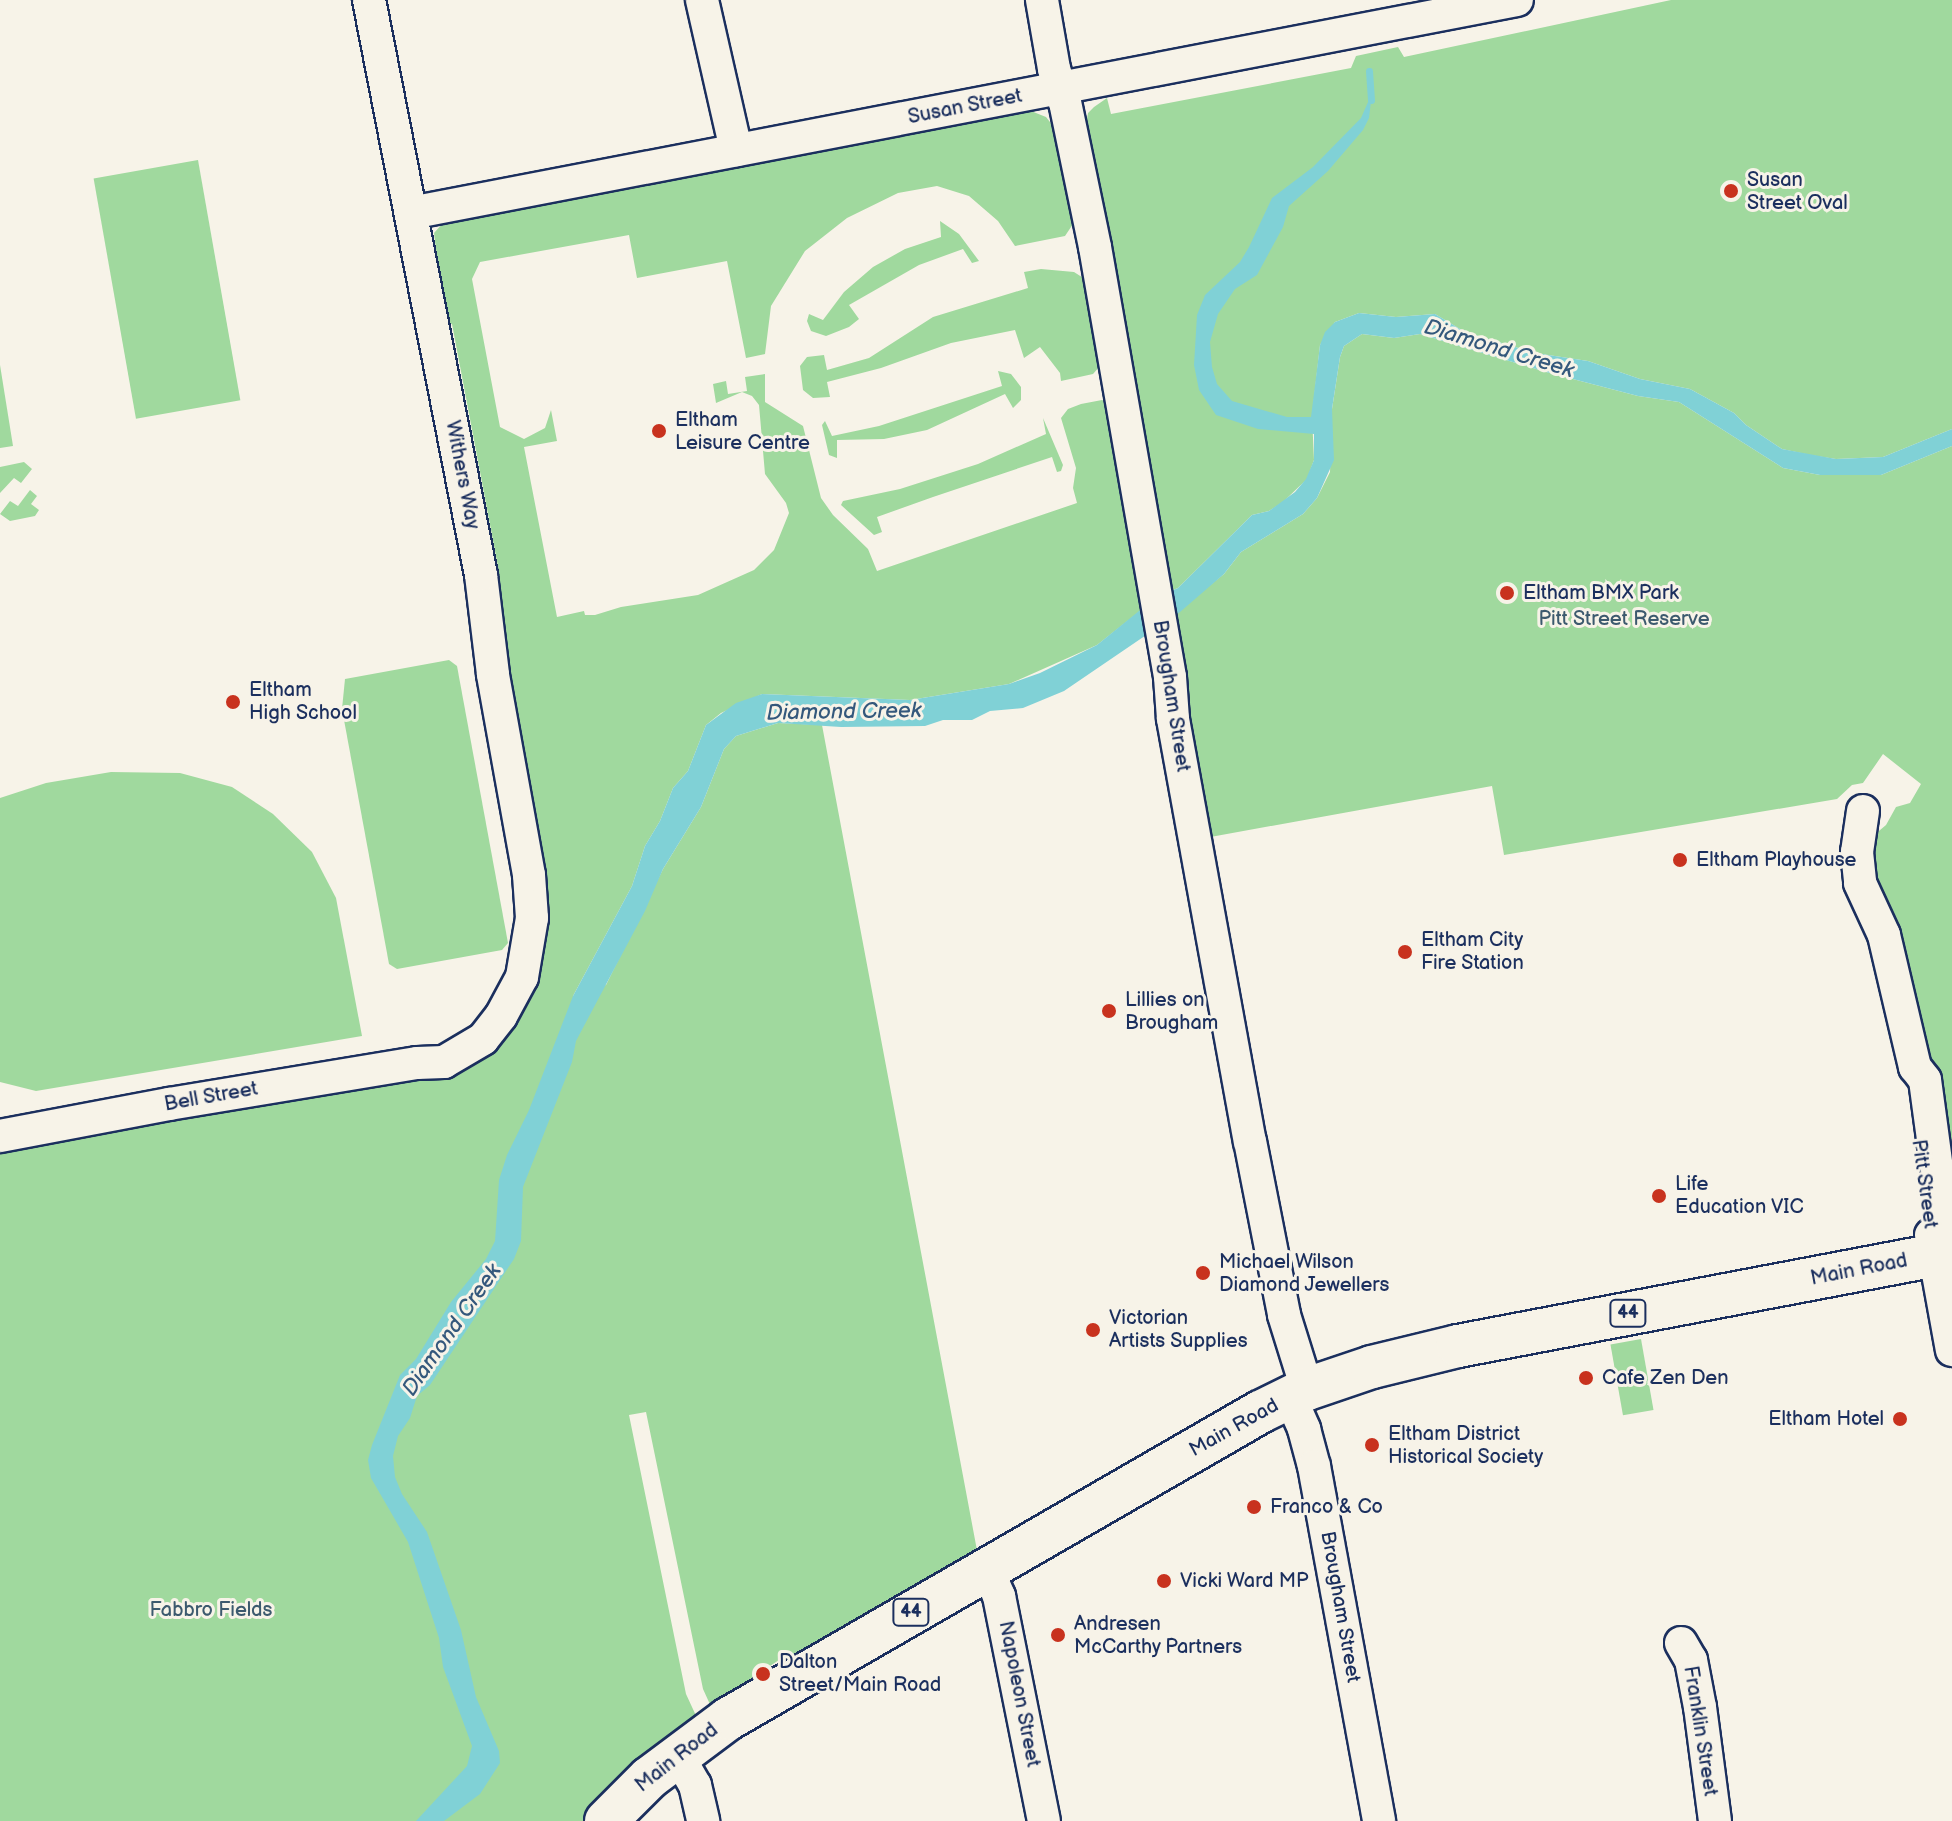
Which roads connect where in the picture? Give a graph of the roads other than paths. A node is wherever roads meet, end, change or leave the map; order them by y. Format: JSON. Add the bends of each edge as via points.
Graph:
{"nodes":[{"id":1,"x":369,"y":0,"type":"edge"},
{"id":2,"x":702,"y":0,"type":"edge"},
{"id":3,"x":1042,"y":0,"type":"edge"},
{"id":4,"x":1517,"y":0,"type":"edge"},
{"id":5,"x":1060,"y":90,"type":"junction"},
{"id":6,"x":736,"y":150,"type":"junction"},
{"id":7,"x":414,"y":215,"type":"junction"},
{"id":8,"x":1863,"y":811,"type":"dead end"},
{"id":9,"x":485,"y":1026,"type":"joint"},
{"id":10,"x":0,"y":1136,"type":"edge"},
{"id":11,"x":1946,"y":1252,"type":"edge"},
{"id":12,"x":1952,"y":1350,"type":"edge"},
{"id":13,"x":1299,"y":1393,"type":"junction"},
{"id":14,"x":987,"y":1569,"type":"junction"},
{"id":15,"x":1681,"y":1643,"type":"dead end"},
{"id":16,"x":677,"y":1754,"type":"junction"},
{"id":17,"x":606,"y":1821,"type":"edge"},
{"id":18,"x":703,"y":1821,"type":"edge"},
{"id":19,"x":1044,"y":1821,"type":"edge"},
{"id":20,"x":1379,"y":1821,"type":"edge"},
{"id":21,"x":1715,"y":1821,"type":"edge"}],
"edges":[{"from":1,"to":7,"type":"street","name":"Withers Way","via":[[401,173]]},
{"from":2,"to":6,"type":"street"},
{"from":3,"to":5,"type":"street","name":"Brougham Street"},
{"from":4,"to":5,"type":"street","name":"Susan Street"},
{"from":5,"to":6,"type":"street","name":"Susan Street"},
{"from":5,"to":13,"type":"street","name":"Brougham Street","via":[[1088,209],[1173,719]]},
{"from":6,"to":7,"type":"street","name":"Susan Street"},
{"from":7,"to":9,"type":"street","name":"Withers Way","via":[[481,575],[529,875],[532,918],[525,954]]},
{"from":8,"to":11,"type":"street","name":"Pitt Street","via":[[1857,852],[1860,883],[1890,954],[1915,1067],[1910,1077],[1917,1158]]},
{"from":9,"to":10,"type":"street","name":"Bell Street","via":[[476,1045],[450,1060]]},
{"from":11,"to":12,"type":"street","name":"Pitt Street"},
{"from":11,"to":13,"type":"main road","name":"Main Road","number":"44","via":[[1458,1346],[1372,1367]]},
{"from":13,"to":14,"type":"main road","name":"Main Road","number":"44"},
{"from":13,"to":20,"type":"street","name":"Brougham Street"},
{"from":14,"to":16,"type":"main road","name":"Main Road","number":"44"},
{"from":14,"to":19,"type":"street","name":"Napoleon Street","via":[[999,1596]]},
{"from":15,"to":21,"type":"street","name":"Franklin Street","via":[[1691,1660],[1698,1696]]},
{"from":16,"to":17,"type":"main road","name":"Main Road","number":"44"},
{"from":16,"to":18,"type":"street","via":[[695,1785]]}]}
